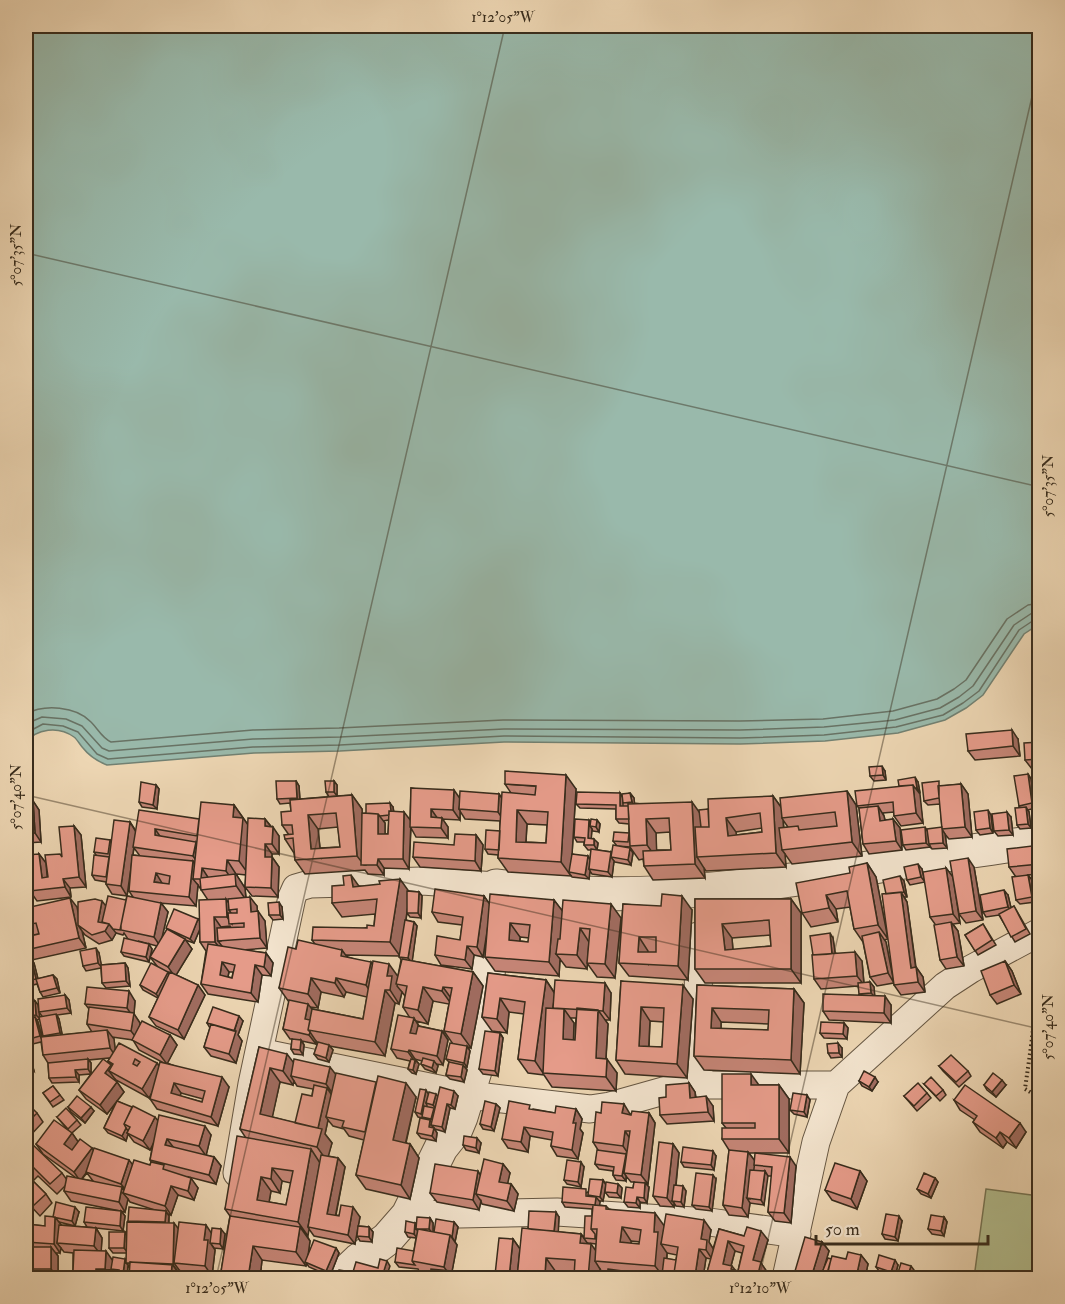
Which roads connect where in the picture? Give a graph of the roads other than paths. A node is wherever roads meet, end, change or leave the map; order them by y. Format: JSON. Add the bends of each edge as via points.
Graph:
{"nodes":[{"id":1,"x":1040,"y":842,"type":"edge"},
{"id":2,"x":496,"y":886,"type":"junction"},
{"id":3,"x":697,"y":890,"type":"junction"},
{"id":4,"x":1032,"y":936,"type":"edge"},
{"id":5,"x":259,"y":1053,"type":"junction"},
{"id":6,"x":699,"y":1085,"type":"junction"},
{"id":7,"x":836,"y":1085,"type":"junction"},
{"id":8,"x":468,"y":1095,"type":"junction"},
{"id":9,"x":233,"y":1199,"type":"edge"},
{"id":10,"x":408,"y":1215,"type":"junction"},
{"id":11,"x":797,"y":1234,"type":"junction"},
{"id":12,"x":339,"y":1278,"type":"edge"},
{"id":13,"x":786,"y":1278,"type":"edge"}],
"edges":[{"from":1,"to":3,"type":"street"},
{"from":2,"to":3,"type":"street","via":[[629,894]]},
{"from":2,"to":5,"type":"street","via":[[422,881],[310,884],[296,888]]},
{"from":2,"to":8,"type":"street","via":[[484,1020]]},
{"from":3,"to":6,"type":"street"},
{"from":4,"to":7,"type":"street","via":[[945,986]]},
{"from":5,"to":8,"type":"street"},
{"from":5,"to":9,"type":"street"},
{"from":6,"to":7,"type":"street"},
{"from":6,"to":8,"type":"street","via":[[590,1109]]},
{"from":7,"to":11,"type":"street","via":[[816,1142]]},
{"from":8,"to":10,"type":"street","via":[[456,1129],[441,1148]]},
{"from":10,"to":11,"type":"street","via":[[557,1212],[709,1222]]},
{"from":10,"to":12,"type":"street","via":[[387,1239]]},
{"from":11,"to":13,"type":"street"}]}
